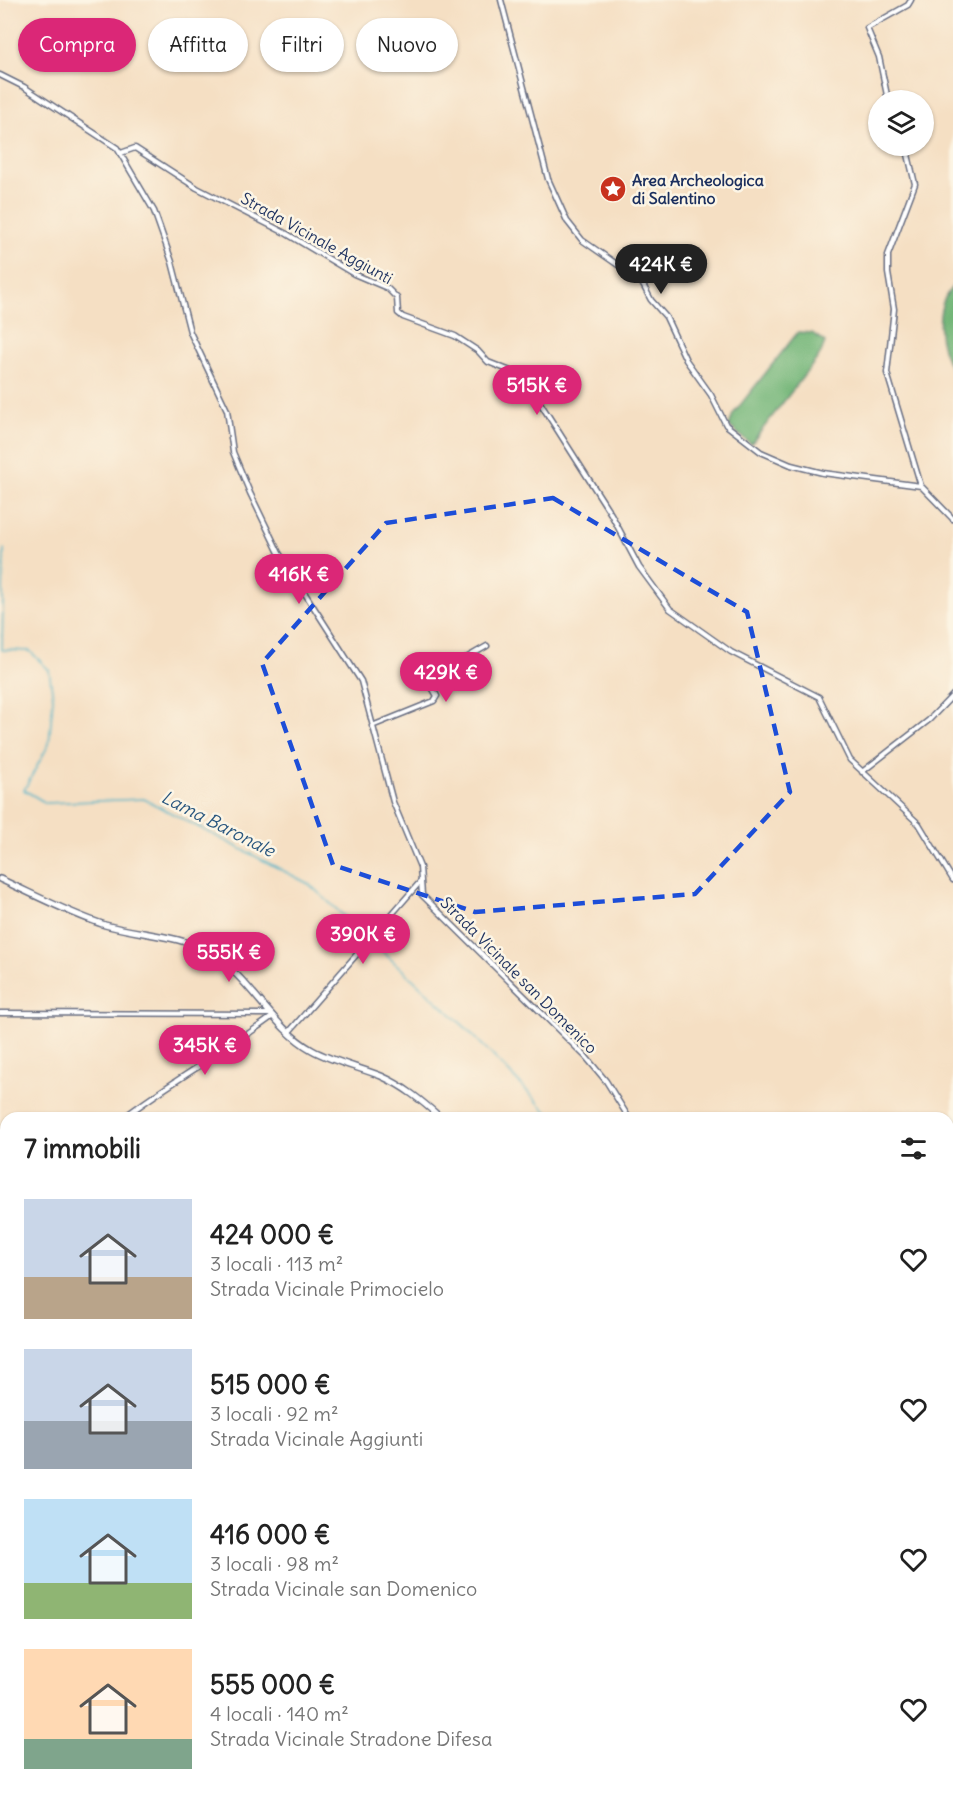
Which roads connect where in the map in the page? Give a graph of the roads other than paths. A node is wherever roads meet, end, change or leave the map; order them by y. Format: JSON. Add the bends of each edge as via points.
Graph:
{"nodes":[{"id":1,"x":501,"y":0,"type":"edge"},
{"id":2,"x":911,"y":0,"type":"edge"},
{"id":3,"x":0,"y":75,"type":"edge"},
{"id":4,"x":886,"y":90,"type":"edge"},
{"id":5,"x":121,"y":153,"type":"junction"},
{"id":6,"x":908,"y":156,"type":"edge"},
{"id":7,"x":921,"y":486,"type":"junction"},
{"id":8,"x":953,"y":519,"type":"edge"},
{"id":9,"x":487,"y":646,"type":"dead end"},
{"id":10,"x":953,"y":695,"type":"edge"},
{"id":11,"x":372,"y":726,"type":"junction"},
{"id":12,"x":862,"y":772,"type":"junction"},
{"id":13,"x":0,"y":879,"type":"edge"},
{"id":14,"x":953,"y":880,"type":"edge"},
{"id":15,"x":420,"y":882,"type":"junction"},
{"id":16,"x":0,"y":1013,"type":"edge"},
{"id":17,"x":273,"y":1015,"type":"junction"},
{"id":18,"x":289,"y":1032,"type":"junction"},
{"id":19,"x":131,"y":1112,"type":"edge"},
{"id":20,"x":434,"y":1112,"type":"edge"},
{"id":21,"x":625,"y":1112,"type":"edge"}],
"edges":[{"from":1,"to":7,"type":"street","via":[[548,179],[567,221],[579,237],[641,281],[666,317],[686,360],[726,425],[761,452],[791,465]]},
{"from":2,"to":4,"type":"street","via":[[867,28],[879,57]]},
{"from":3,"to":5,"type":"street","name":"Strada Vicinale san Domenico"},
{"from":5,"to":11,"type":"street","name":"Strada Vicinale san Domenico","via":[[159,224],[190,332],[227,410],[233,452],[250,493],[279,553],[358,674]]},
{"from":5,"to":12,"type":"street","name":"Strada Vicinale Aggiunti","via":[[135,148],[197,188],[387,288],[397,298],[398,313],[403,317],[456,336],[488,362],[523,376],[611,514],[639,567],[670,609],[731,652],[819,697],[846,753]]},
{"from":6,"to":7,"type":"street","via":[[915,184],[888,255],[894,309],[887,370]]},
{"from":7,"to":8,"type":"street"},
{"from":9,"to":11,"type":"street","via":[[433,677],[430,684],[436,696],[434,701]]},
{"from":10,"to":12,"type":"street","via":[[929,720]]},
{"from":11,"to":15,"type":"street","name":"Strada Vicinale san Domenico","via":[[393,802],[420,867]]},
{"from":12,"to":14,"type":"street","via":[[919,824]]},
{"from":13,"to":17,"type":"main road","via":[[86,918],[202,949],[229,967]]},
{"from":15,"to":18,"type":"street"},
{"from":15,"to":21,"type":"street","name":"Strada Vicinale san Domenico","via":[[425,898],[591,1063]]},
{"from":16,"to":17,"type":"street"},
{"from":17,"to":18,"type":"main road"},
{"from":17,"to":19,"type":"street"},
{"from":18,"to":20,"type":"main road","via":[[311,1050],[408,1090]]}]}
